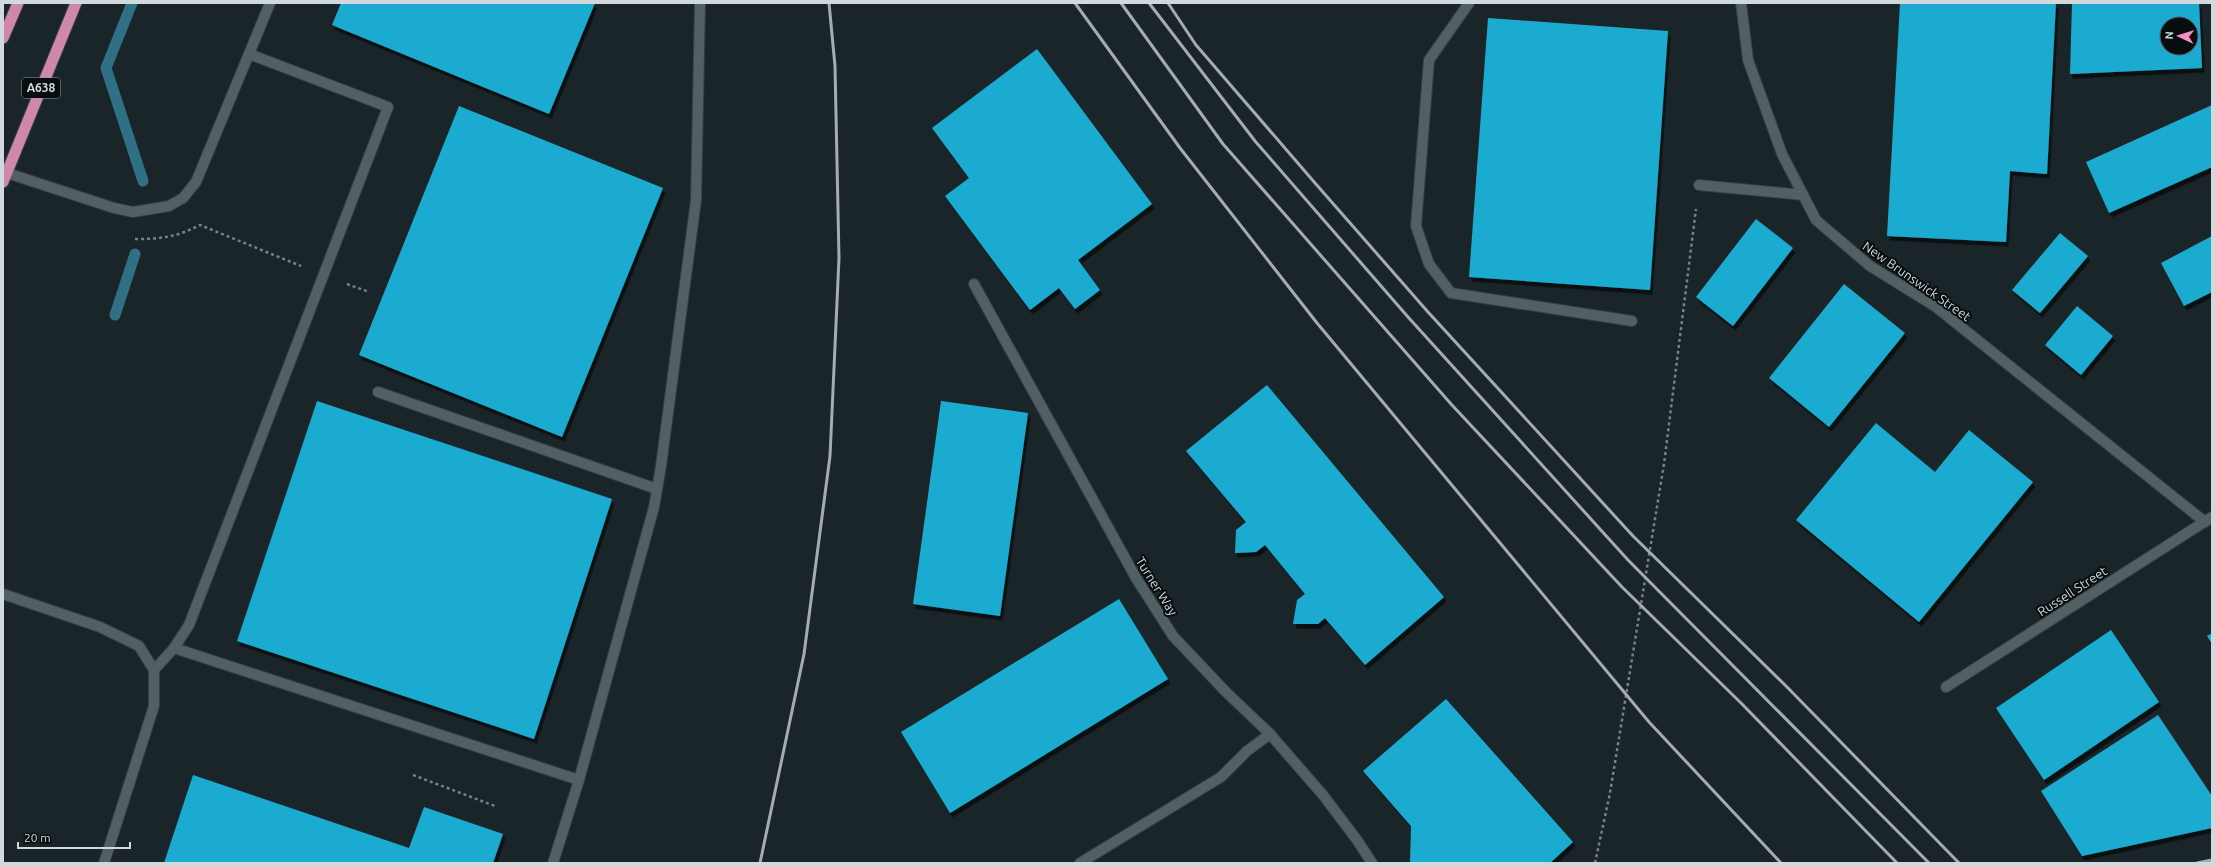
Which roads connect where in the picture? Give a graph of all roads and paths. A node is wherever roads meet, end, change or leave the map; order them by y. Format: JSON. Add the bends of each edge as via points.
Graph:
{"nodes":[{"id":1,"x":18,"y":3,"type":"edge"},
{"id":2,"x":76,"y":3,"type":"edge"},
{"id":3,"x":270,"y":3,"type":"edge"},
{"id":4,"x":700,"y":3,"type":"edge"},
{"id":5,"x":1469,"y":3,"type":"edge"},
{"id":6,"x":1741,"y":3,"type":"edge"},
{"id":7,"x":3,"y":38,"type":"edge"},
{"id":8,"x":249,"y":54,"type":"junction"},
{"id":9,"x":5,"y":177,"type":"edge"},
{"id":10,"x":1699,"y":185,"type":"joint"},
{"id":11,"x":1803,"y":195,"type":"junction"},
{"id":12,"x":132,"y":239,"type":"dead end"},
{"id":13,"x":324,"y":275,"type":"junction"},
{"id":14,"x":974,"y":284,"type":"dead end"},
{"id":15,"x":368,"y":292,"type":"dead end"},
{"id":16,"x":1632,"y":321,"type":"dead end"},
{"id":17,"x":378,"y":392,"type":"dead end"},
{"id":18,"x":657,"y":490,"type":"junction"},
{"id":19,"x":2208,"y":520,"type":"edge"},
{"id":20,"x":3,"y":594,"type":"edge"},
{"id":21,"x":174,"y":648,"type":"junction"},
{"id":22,"x":154,"y":670,"type":"junction"},
{"id":23,"x":1946,"y":687,"type":"dead end"},
{"id":24,"x":1270,"y":734,"type":"junction"},
{"id":25,"x":413,"y":776,"type":"dead end"},
{"id":26,"x":579,"y":780,"type":"junction"},
{"id":27,"x":495,"y":806,"type":"dead end"},
{"id":28,"x":104,"y":863,"type":"edge"},
{"id":29,"x":553,"y":863,"type":"edge"},
{"id":30,"x":1080,"y":863,"type":"edge"},
{"id":31,"x":1372,"y":863,"type":"edge"},
{"id":32,"x":1595,"y":863,"type":"edge"}],
"edges":[{"from":1,"to":7,"type":"highway"},
{"from":2,"to":9,"type":"highway","number":"A638"},
{"from":3,"to":8,"type":"lane"},
{"from":4,"to":18,"type":"lane","via":[[696,200]]},
{"from":5,"to":16,"type":"lane","via":[[1429,60],[1416,226],[1429,264],[1451,293]]},
{"from":6,"to":11,"type":"lane","name":"New Brunswick Street","via":[[1748,60],[1782,154]]},
{"from":8,"to":9,"type":"lane","via":[[196,182],[183,198],[169,206],[133,212]]},
{"from":8,"to":13,"type":"lane","via":[[388,107]]},
{"from":10,"to":11,"type":"lane"},
{"from":10,"to":32,"type":"path","via":[[1664,464],[1610,793]]},
{"from":11,"to":19,"type":"lane","name":"New Brunswick Street","via":[[1816,220],[1870,266],[1936,307]]},
{"from":12,"to":13,"type":"path","via":[[158,239],[182,234],[200,225]]},
{"from":13,"to":15,"type":"path"},
{"from":13,"to":21,"type":"lane","via":[[189,625]]},
{"from":14,"to":24,"type":"lane","name":"Turner Way","via":[[1136,578],[1173,636]]},
{"from":17,"to":18,"type":"lane"},
{"from":18,"to":26,"type":"lane"},
{"from":19,"to":23,"type":"lane","name":"Russell Street"},
{"from":20,"to":22,"type":"lane","via":[[100,627],[139,646]]},
{"from":21,"to":22,"type":"lane"},
{"from":21,"to":26,"type":"lane"},
{"from":22,"to":28,"type":"lane","via":[[154,706]]},
{"from":24,"to":30,"type":"lane","via":[[1247,751],[1215,781]]},
{"from":24,"to":31,"type":"lane","name":"Turner Way","via":[[1323,795]]},
{"from":25,"to":27,"type":"path"},
{"from":26,"to":29,"type":"lane"}]}
